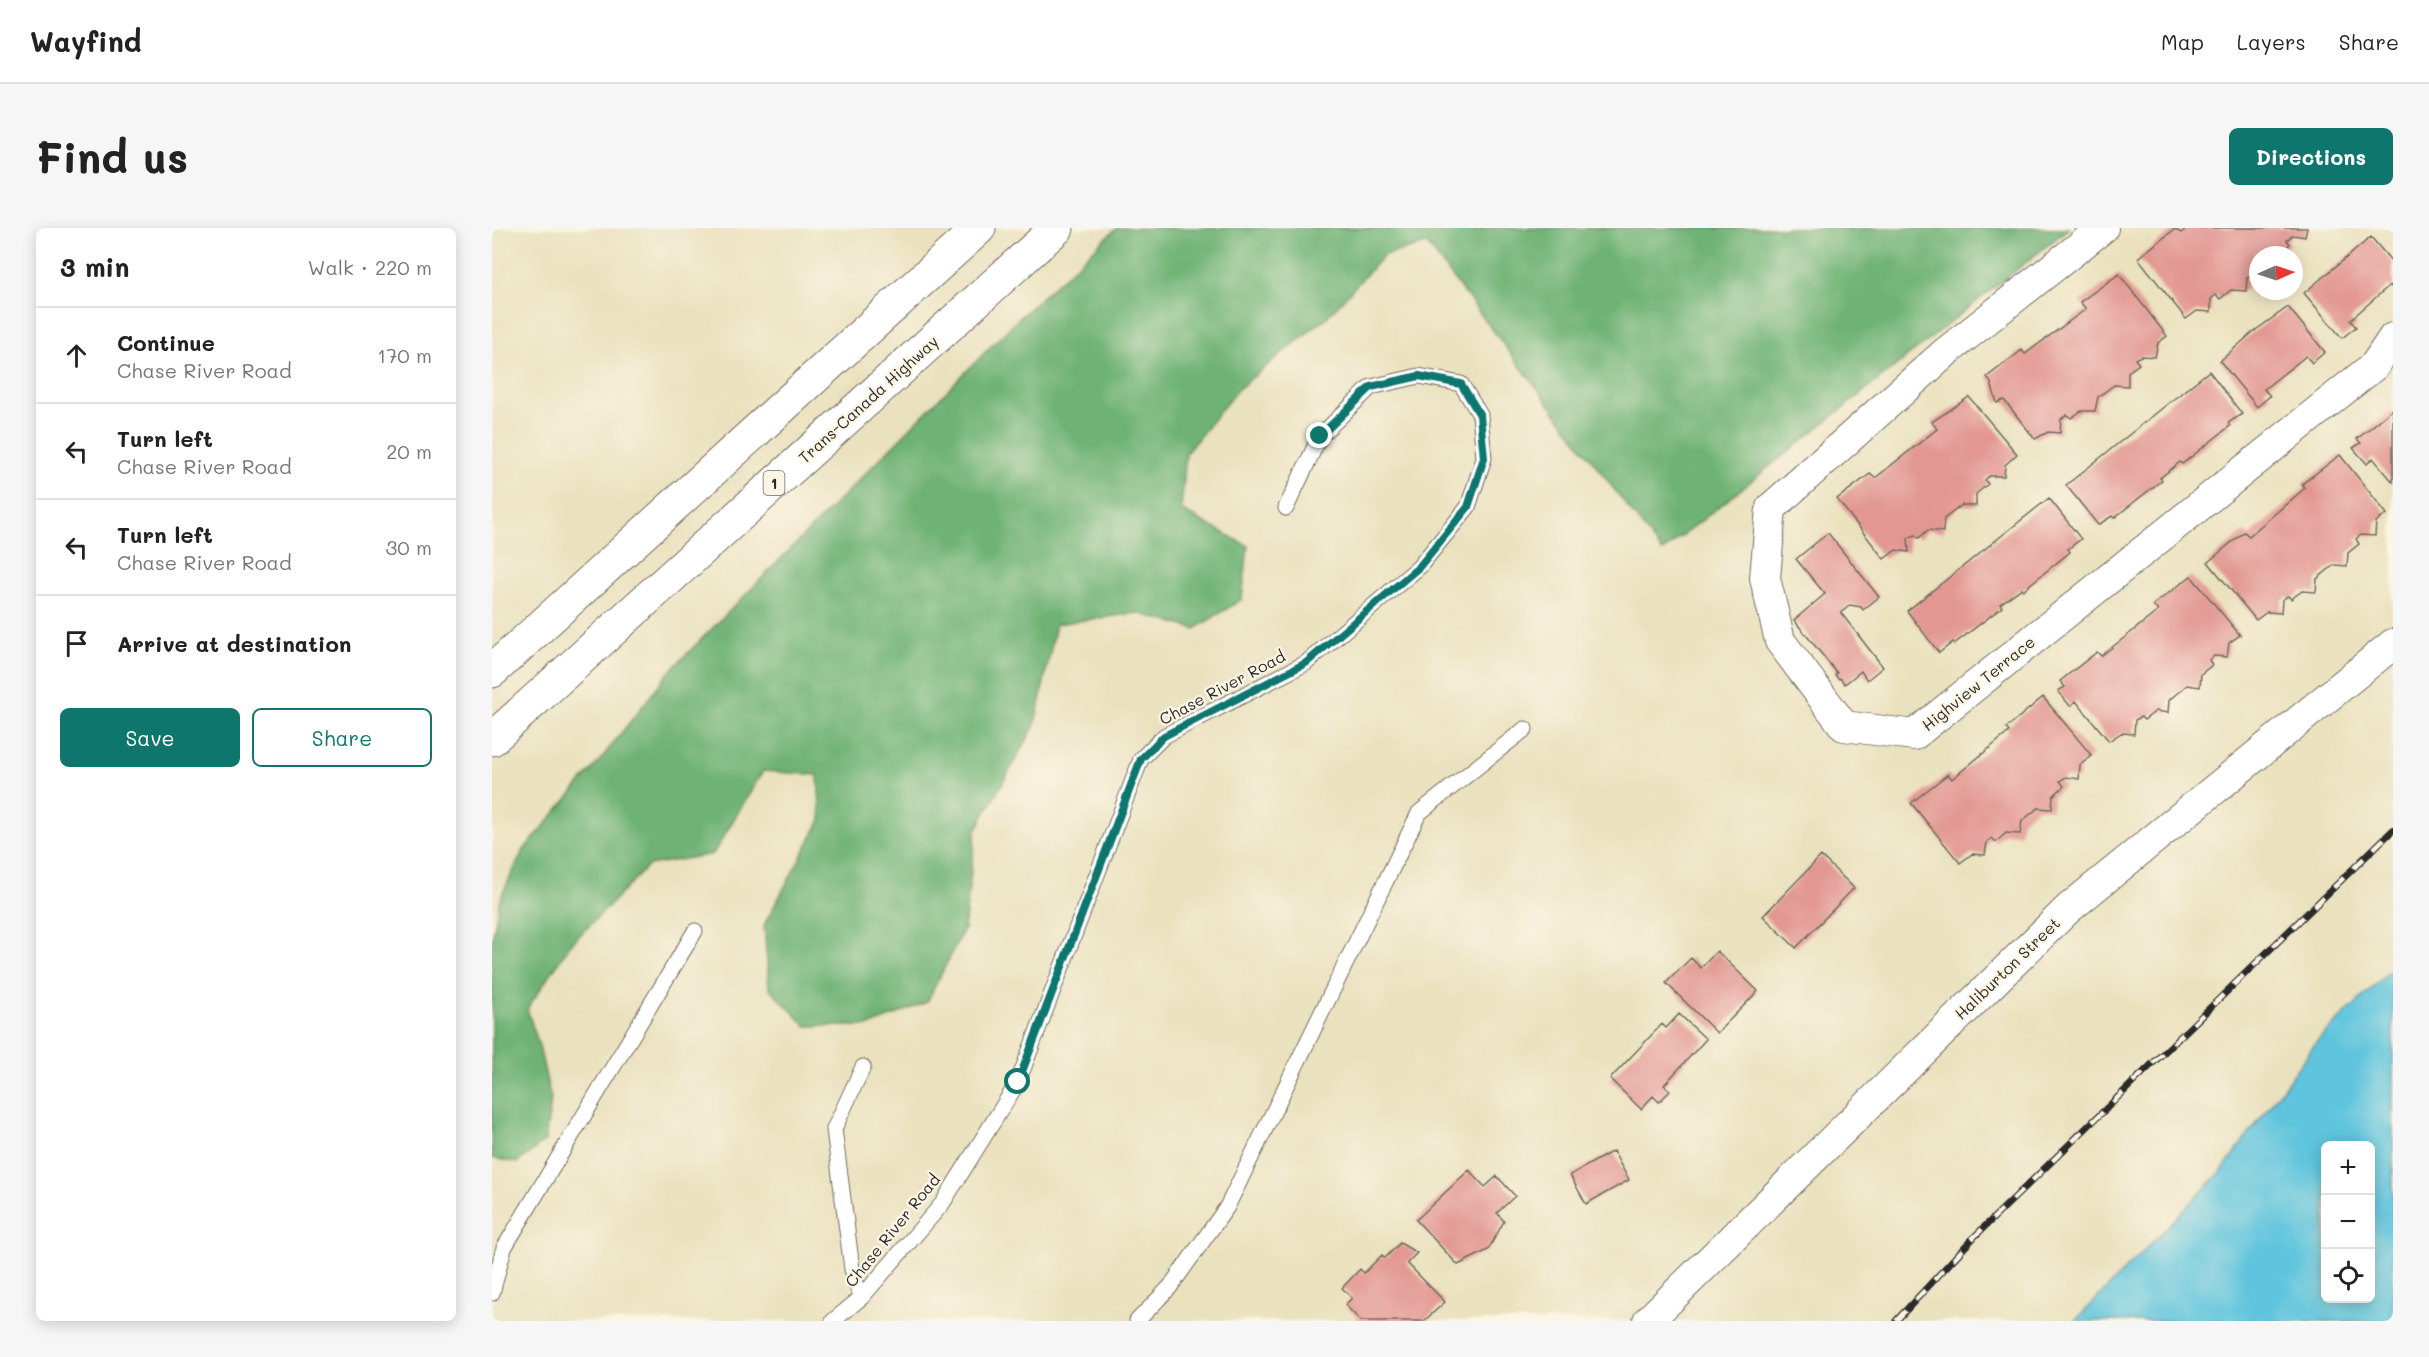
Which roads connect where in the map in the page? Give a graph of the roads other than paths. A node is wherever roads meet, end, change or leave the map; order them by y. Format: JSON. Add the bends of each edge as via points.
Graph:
{"nodes":[{"id":1,"x":979,"y":228,"type":"edge"},
{"id":2,"x":1057,"y":228,"type":"edge"},
{"id":3,"x":2103,"y":228,"type":"edge"},
{"id":4,"x":2393,"y":338,"type":"edge"},
{"id":5,"x":1286,"y":508,"type":"dead end"},
{"id":6,"x":2393,"y":644,"type":"edge"},
{"id":7,"x":492,"y":671,"type":"edge"},
{"id":8,"x":1525,"y":729,"type":"dead end"},
{"id":9,"x":492,"y":739,"type":"edge"},
{"id":10,"x":695,"y":931,"type":"dead end"},
{"id":11,"x":863,"y":1067,"type":"dead end"},
{"id":12,"x":498,"y":1244,"type":"edge"},
{"id":13,"x":492,"y":1293,"type":"edge"},
{"id":14,"x":862,"y":1297,"type":"junction"},
{"id":15,"x":833,"y":1321,"type":"edge"},
{"id":16,"x":1137,"y":1321,"type":"edge"},
{"id":17,"x":1648,"y":1321,"type":"edge"}],
"edges":[{"from":1,"to":7,"type":"highway"},
{"from":2,"to":9,"type":"highway","name":"Trans-Canada Highway","number":"1"},
{"from":3,"to":4,"type":"street","name":"Highview Terrace","via":[[1947,352],[1771,508],[1765,579],[1780,641],[1844,726],[1914,735],[2375,365]]},
{"from":5,"to":14,"type":"lane","name":"Chase River Road","via":[[1320,436],[1371,387],[1419,376],[1461,384],[1480,415],[1484,458],[1468,507],[1419,567],[1306,663],[1164,736],[1141,759],[1018,1082],[942,1204]]},
{"from":6,"to":17,"type":"street","name":"Haliburton Street","via":[[2068,909]]},
{"from":8,"to":16,"type":"lane","via":[[1419,813],[1227,1207],[1170,1287]]},
{"from":10,"to":12,"type":"lane"},
{"from":11,"to":14,"type":"lane","via":[[834,1129],[852,1269]]},
{"from":12,"to":13,"type":"lane"},
{"from":14,"to":15,"type":"lane","name":"Chase River Road"}]}
